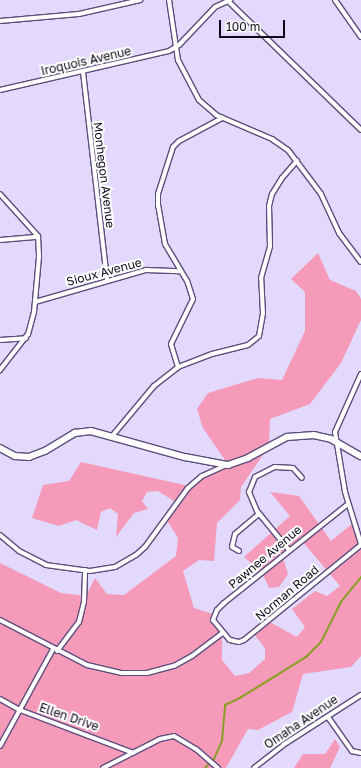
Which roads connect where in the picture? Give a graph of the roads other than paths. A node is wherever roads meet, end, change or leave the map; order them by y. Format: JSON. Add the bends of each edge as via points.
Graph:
{"nodes":[{"id":1,"x":140,"y":0,"type":"edge"},
{"id":2,"x":169,"y":0,"type":"edge"},
{"id":3,"x":229,"y":0,"type":"edge"},
{"id":4,"x":335,"y":0,"type":"edge"},
{"id":5,"x":0,"y":21,"type":"edge"},
{"id":6,"x":361,"y":38,"type":"edge"},
{"id":7,"x":175,"y":48,"type":"junction"},
{"id":8,"x":83,"y":72,"type":"junction"},
{"id":9,"x":0,"y":90,"type":"edge"},
{"id":10,"x":222,"y":118,"type":"junction"},
{"id":11,"x":361,"y":130,"type":"edge"},
{"id":12,"x":297,"y":161,"type":"junction"},
{"id":13,"x":0,"y":194,"type":"edge"},
{"id":14,"x":38,"y":237,"type":"junction"},
{"id":15,"x":0,"y":240,"type":"edge"},
{"id":16,"x":361,"y":262,"type":"edge"},
{"id":17,"x":180,"y":271,"type":"junction"},
{"id":18,"x":107,"y":281,"type":"junction"},
{"id":19,"x":35,"y":302,"type":"junction"},
{"id":20,"x":26,"y":338,"type":"junction"},
{"id":21,"x":0,"y":340,"type":"edge"},
{"id":22,"x":178,"y":367,"type":"junction"},
{"id":23,"x":0,"y":370,"type":"edge"},
{"id":24,"x":361,"y":374,"type":"edge"},
{"id":25,"x":113,"y":436,"type":"junction"},
{"id":26,"x":337,"y":443,"type":"junction"},
{"id":27,"x":0,"y":448,"type":"edge"},
{"id":28,"x":361,"y":456,"type":"edge"},
{"id":29,"x":228,"y":465,"type":"junction"},
{"id":30,"x":302,"y":478,"type":"dead end"},
{"id":31,"x":348,"y":504,"type":"junction"},
{"id":32,"x":259,"y":514,"type":"junction"},
{"id":33,"x":0,"y":535,"type":"edge"},
{"id":34,"x":361,"y":544,"type":"edge"},
{"id":35,"x":289,"y":550,"type":"junction"},
{"id":36,"x":239,"y":551,"type":"dead end"},
{"id":37,"x":85,"y":570,"type":"junction"},
{"id":38,"x":0,"y":620,"type":"edge"},
{"id":39,"x":222,"y":633,"type":"junction"},
{"id":40,"x":55,"y":650,"type":"junction"},
{"id":41,"x":361,"y":695,"type":"edge"},
{"id":42,"x":0,"y":699,"type":"edge"},
{"id":43,"x":20,"y":710,"type":"junction"},
{"id":44,"x":328,"y":717,"type":"junction"},
{"id":45,"x":0,"y":746,"type":"edge"},
{"id":46,"x":132,"y":753,"type":"junction"},
{"id":47,"x":361,"y":753,"type":"edge"},
{"id":48,"x":215,"y":767,"type":"edge"},
{"id":49,"x":103,"y":768,"type":"edge"},
{"id":50,"x":254,"y":768,"type":"edge"}],
"edges":[{"from":1,"to":5,"type":"street","via":[[79,14]]},
{"from":2,"to":7,"type":"street"},
{"from":3,"to":7,"type":"street","via":[[215,7]]},
{"from":3,"to":11,"type":"street"},
{"from":4,"to":6,"type":"street"},
{"from":7,"to":8,"type":"street","name":"Iroquois Avenue"},
{"from":7,"to":10,"type":"street","via":[[184,74],[199,100]]},
{"from":8,"to":9,"type":"street","name":"Iroquois Avenue"},
{"from":8,"to":18,"type":"street","name":"Monhegon Avenue"},
{"from":10,"to":12,"type":"street","via":[[279,143]]},
{"from":10,"to":17,"type":"street","via":[[178,141],[173,147],[162,179],[158,194],[159,219],[165,244]]},
{"from":12,"to":16,"type":"street","via":[[326,201],[345,243]]},
{"from":12,"to":22,"type":"street","via":[[272,194],[269,206],[270,246],[261,278],[261,331],[248,345],[212,354]]},
{"from":13,"to":14,"type":"street"},
{"from":14,"to":15,"type":"street"},
{"from":14,"to":19,"type":"street"},
{"from":17,"to":18,"type":"street","name":"Sioux Avenue","via":[[146,270]]},
{"from":17,"to":22,"type":"street","via":[[187,281],[193,299],[171,344]]},
{"from":18,"to":19,"type":"street","name":"Sioux Avenue"},
{"from":19,"to":20,"type":"street"},
{"from":20,"to":21,"type":"street"},
{"from":20,"to":23,"type":"street"},
{"from":22,"to":25,"type":"street","via":[[154,386]]},
{"from":24,"to":26,"type":"street","via":[[336,425]]},
{"from":25,"to":27,"type":"street","via":[[83,431],[29,457],[15,456]]},
{"from":25,"to":29,"type":"street","via":[[185,457]]},
{"from":26,"to":28,"type":"street"},
{"from":26,"to":29,"type":"street","via":[[319,436],[293,435],[248,458]]},
{"from":26,"to":31,"type":"street"},
{"from":29,"to":37,"type":"street","via":[[202,476],[188,488],[136,555],[116,566]]},
{"from":30,"to":32,"type":"street","via":[[293,468],[285,466],[265,471],[255,477],[250,492],[252,503]]},
{"from":31,"to":34,"type":"street"},
{"from":31,"to":35,"type":"street","name":"Pawnee Avenue"},
{"from":32,"to":35,"type":"street"},
{"from":32,"to":36,"type":"street","via":[[235,534],[232,547]]},
{"from":33,"to":37,"type":"street","via":[[19,551],[46,565]]},
{"from":34,"to":39,"type":"street","name":"Norman Road","via":[[244,640],[230,640]]},
{"from":35,"to":39,"type":"street","name":"Pawnee Avenue","via":[[217,610],[213,620]]},
{"from":37,"to":40,"type":"street","via":[[81,617]]},
{"from":38,"to":40,"type":"street"},
{"from":39,"to":40,"type":"street","via":[[174,666],[147,672],[122,673],[95,668]]},
{"from":40,"to":43,"type":"street"},
{"from":41,"to":44,"type":"street","name":"Omaha Avenue"},
{"from":42,"to":43,"type":"street","name":"Ellen Drive"},
{"from":43,"to":45,"type":"street"},
{"from":43,"to":46,"type":"street","name":"Ellen Drive"},
{"from":44,"to":47,"type":"street","via":[[352,751]]},
{"from":44,"to":50,"type":"street","name":"Omaha Avenue","via":[[283,745]]},
{"from":46,"to":48,"type":"street","via":[[160,739],[174,736],[184,740]]},
{"from":46,"to":49,"type":"street"}]}
